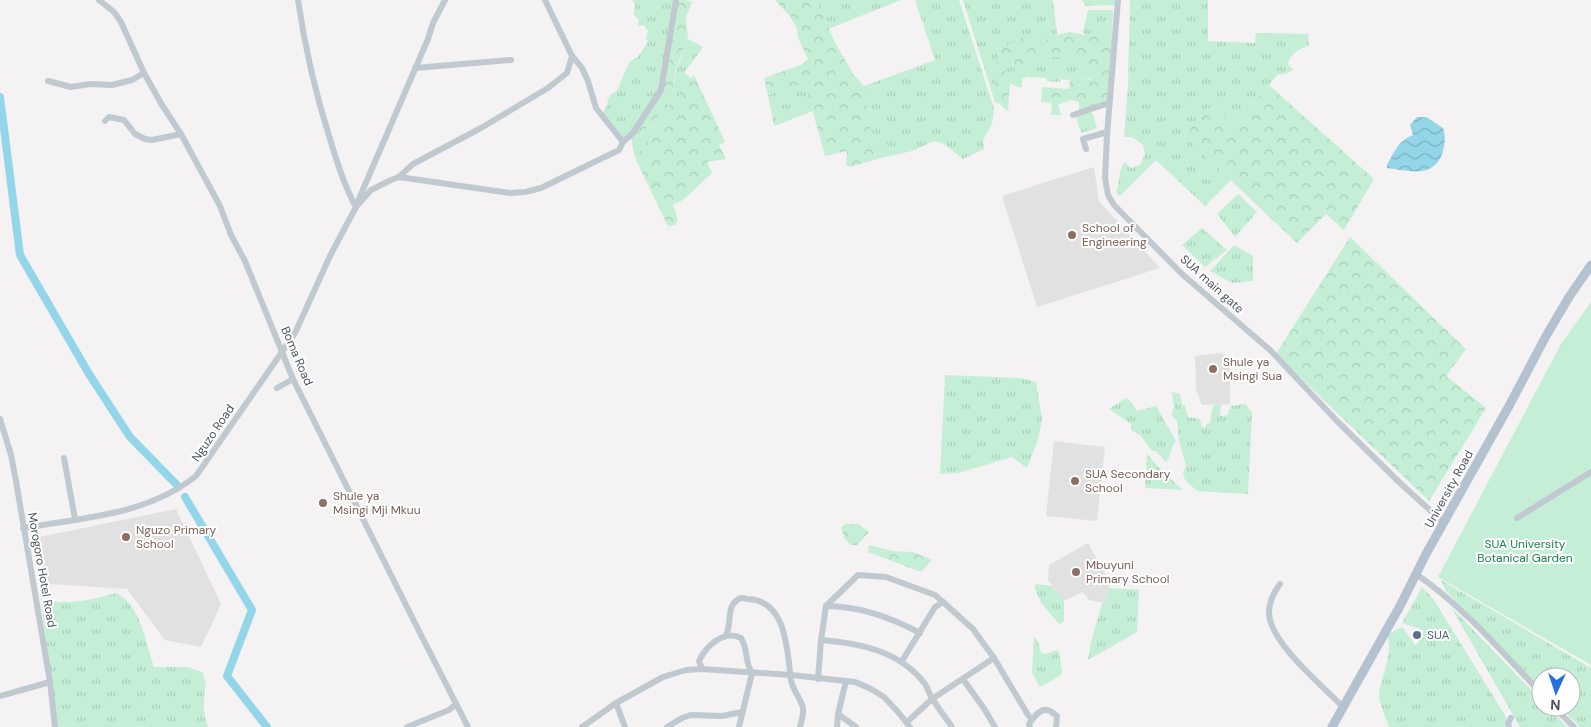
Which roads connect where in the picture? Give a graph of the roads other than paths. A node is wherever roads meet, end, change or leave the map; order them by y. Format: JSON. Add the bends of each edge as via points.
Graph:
{"nodes":[{"id":1,"x":99,"y":0,"type":"edge"},
{"id":2,"x":298,"y":0,"type":"edge"},
{"id":3,"x":445,"y":0,"type":"edge"},
{"id":4,"x":545,"y":0,"type":"edge"},
{"id":5,"x":676,"y":0,"type":"edge"},
{"id":6,"x":1118,"y":0,"type":"edge"},
{"id":7,"x":572,"y":56,"type":"junction"},
{"id":8,"x":511,"y":60,"type":"dead end"},
{"id":9,"x":415,"y":68,"type":"junction"},
{"id":10,"x":144,"y":73,"type":"junction"},
{"id":11,"x":48,"y":81,"type":"dead end"},
{"id":12,"x":1109,"y":103,"type":"junction"},
{"id":13,"x":1073,"y":115,"type":"dead end"},
{"id":14,"x":105,"y":121,"type":"dead end"},
{"id":15,"x":1107,"y":132,"type":"junction"},
{"id":16,"x":181,"y":134,"type":"junction"},
{"id":17,"x":623,"y":142,"type":"junction"},
{"id":18,"x":1086,"y":149,"type":"dead end"},
{"id":19,"x":399,"y":177,"type":"junction"},
{"id":20,"x":356,"y":207,"type":"junction"},
{"id":21,"x":1591,"y":265,"type":"edge"},
{"id":22,"x":282,"y":350,"type":"junction"},
{"id":23,"x":293,"y":379,"type":"junction"},
{"id":24,"x":277,"y":388,"type":"dead end"},
{"id":25,"x":0,"y":419,"type":"edge"},
{"id":26,"x":64,"y":458,"type":"dead end"},
{"id":27,"x":1591,"y":472,"type":"edge"},
{"id":28,"x":1516,"y":518,"type":"dead end"},
{"id":29,"x":75,"y":519,"type":"junction"},
{"id":30,"x":1444,"y":523,"type":"junction"},
{"id":31,"x":23,"y":528,"type":"junction"},
{"id":32,"x":1416,"y":574,"type":"junction"},
{"id":33,"x":1280,"y":584,"type":"dead end"},
{"id":34,"x":942,"y":602,"type":"junction"},
{"id":35,"x":826,"y":606,"type":"junction"},
{"id":36,"x":920,"y":633,"type":"junction"},
{"id":37,"x":726,"y":635,"type":"junction"},
{"id":38,"x":821,"y":640,"type":"junction"},
{"id":39,"x":994,"y":658,"type":"junction"},
{"id":40,"x":902,"y":661,"type":"junction"},
{"id":41,"x":702,"y":669,"type":"junction"},
{"id":42,"x":752,"y":673,"type":"junction"},
{"id":43,"x":791,"y":675,"type":"junction"},
{"id":44,"x":818,"y":679,"type":"junction"},
{"id":45,"x":963,"y":679,"type":"junction"},
{"id":46,"x":846,"y":681,"type":"junction"},
{"id":47,"x":50,"y":682,"type":"junction"},
{"id":48,"x":1531,"y":683,"type":"edge"},
{"id":49,"x":0,"y":696,"type":"edge"},
{"id":50,"x":932,"y":699,"type":"junction"},
{"id":51,"x":616,"y":703,"type":"junction"},
{"id":52,"x":456,"y":704,"type":"junction"},
{"id":53,"x":1342,"y":707,"type":"junction"},
{"id":54,"x":742,"y":712,"type":"junction"},
{"id":55,"x":838,"y":714,"type":"junction"},
{"id":56,"x":1564,"y":717,"type":"edge"},
{"id":57,"x":1511,"y":718,"type":"dead end"},
{"id":58,"x":1032,"y":719,"type":"junction"},
{"id":59,"x":908,"y":724,"type":"edge"},
{"id":60,"x":55,"y":727,"type":"edge"},
{"id":61,"x":407,"y":727,"type":"edge"},
{"id":62,"x":468,"y":727,"type":"edge"},
{"id":63,"x":582,"y":727,"type":"edge"},
{"id":64,"x":625,"y":727,"type":"edge"},
{"id":65,"x":667,"y":727,"type":"edge"},
{"id":66,"x":739,"y":727,"type":"edge"},
{"id":67,"x":800,"y":727,"type":"edge"},
{"id":68,"x":837,"y":727,"type":"edge"},
{"id":69,"x":856,"y":727,"type":"edge"},
{"id":70,"x":952,"y":727,"type":"edge"},
{"id":71,"x":995,"y":727,"type":"edge"},
{"id":72,"x":1030,"y":727,"type":"edge"},
{"id":73,"x":1056,"y":727,"type":"edge"},
{"id":74,"x":1332,"y":727,"type":"edge"},
{"id":75,"x":1509,"y":727,"type":"edge"},
{"id":76,"x":1574,"y":727,"type":"edge"}],
"edges":[{"from":1,"to":10,"type":"street","name":"Boma Road","via":[[121,22]]},
{"from":2,"to":20,"type":"street","via":[[315,92],[344,185]]},
{"from":3,"to":9,"type":"street"},
{"from":4,"to":7,"type":"street"},
{"from":5,"to":17,"type":"street","via":[[661,90],[633,133]]},
{"from":6,"to":12,"type":"street","name":"SUA main gate"},
{"from":7,"to":17,"type":"street","via":[[582,68],[596,108]]},
{"from":7,"to":19,"type":"street","via":[[567,73],[548,88],[414,164]]},
{"from":8,"to":9,"type":"street"},
{"from":9,"to":20,"type":"street"},
{"from":10,"to":11,"type":"street","via":[[112,85],[71,87]]},
{"from":10,"to":16,"type":"street","name":"Boma Road"},
{"from":12,"to":13,"type":"street"},
{"from":12,"to":15,"type":"street","name":"SUA main gate"},
{"from":14,"to":16,"type":"street","via":[[109,117],[124,120],[135,134],[145,139]]},
{"from":15,"to":18,"type":"street","via":[[1083,139]]},
{"from":15,"to":30,"type":"street","name":"SUA main gate","via":[[1106,187],[1114,205],[1182,274],[1270,350],[1337,421]]},
{"from":16,"to":22,"type":"street","name":"Boma Road","via":[[220,206]]},
{"from":17,"to":19,"type":"street","via":[[619,150],[606,157],[541,188],[525,192],[500,192]]},
{"from":19,"to":20,"type":"street","via":[[371,190]]},
{"from":20,"to":22,"type":"street","name":"Nguzo Road","via":[[295,333]]},
{"from":21,"to":30,"type":"main road","name":"University Road","via":[[1546,336]]},
{"from":22,"to":23,"type":"street","name":"Boma Road"},
{"from":22,"to":29,"type":"street","name":"Nguzo Road","via":[[196,476],[175,491],[140,506]]},
{"from":23,"to":24,"type":"street"},
{"from":23,"to":52,"type":"street","name":"Boma Road"},
{"from":25,"to":31,"type":"street","name":"Morogoro Hotel Road","via":[[11,455]]},
{"from":26,"to":29,"type":"street"},
{"from":27,"to":28,"type":"street"},
{"from":29,"to":31,"type":"street","name":"Nguzo Road"},
{"from":30,"to":32,"type":"main road","name":"University Road"},
{"from":31,"to":47,"type":"street","name":"Morogoro Hotel Road"},
{"from":32,"to":48,"type":"street","via":[[1473,624]]},
{"from":32,"to":53,"type":"main road","name":"University Road"},
{"from":33,"to":53,"type":"street","via":[[1269,610],[1275,630],[1285,648]]},
{"from":34,"to":35,"type":"street","via":[[935,594],[886,577],[858,575]]},
{"from":34,"to":36,"type":"street"},
{"from":34,"to":39,"type":"street","via":[[974,629]]},
{"from":35,"to":36,"type":"street","via":[[873,612]]},
{"from":35,"to":38,"type":"street"},
{"from":36,"to":40,"type":"street"},
{"from":37,"to":41,"type":"street","via":[[704,652],[699,661]]},
{"from":37,"to":42,"type":"street","via":[[739,637],[742,641]]},
{"from":37,"to":43,"type":"street","via":[[730,611],[736,600],[760,600],[776,612],[785,639]]},
{"from":38,"to":40,"type":"street","via":[[866,647]]},
{"from":38,"to":44,"type":"street"},
{"from":39,"to":45,"type":"street"},
{"from":39,"to":58,"type":"street"},
{"from":40,"to":50,"type":"street","via":[[926,685]]},
{"from":41,"to":42,"type":"street"},
{"from":41,"to":51,"type":"street","via":[[672,673]]},
{"from":42,"to":43,"type":"street"},
{"from":42,"to":54,"type":"street"},
{"from":43,"to":44,"type":"street"},
{"from":43,"to":67,"type":"street","via":[[804,710]]},
{"from":44,"to":46,"type":"street"},
{"from":45,"to":50,"type":"street"},
{"from":45,"to":71,"type":"street"},
{"from":46,"to":55,"type":"street"},
{"from":46,"to":59,"type":"street","via":[[855,682],[884,697]]},
{"from":47,"to":49,"type":"street"},
{"from":47,"to":60,"type":"street","name":"Morogoro Hotel Road"},
{"from":50,"to":59,"type":"street"},
{"from":50,"to":70,"type":"street"},
{"from":51,"to":63,"type":"street"},
{"from":51,"to":64,"type":"street"},
{"from":52,"to":61,"type":"street"},
{"from":52,"to":62,"type":"street","name":"Boma Road"},
{"from":53,"to":74,"type":"main road","name":"University Road"},
{"from":54,"to":65,"type":"street","via":[[691,716]]},
{"from":54,"to":66,"type":"street"},
{"from":55,"to":68,"type":"street"},
{"from":55,"to":69,"type":"street"},
{"from":56,"to":76,"type":"street"},
{"from":57,"to":75,"type":"street"},
{"from":58,"to":72,"type":"street"},
{"from":58,"to":73,"type":"street","via":[[1040,711],[1048,710],[1056,716]]}]}
